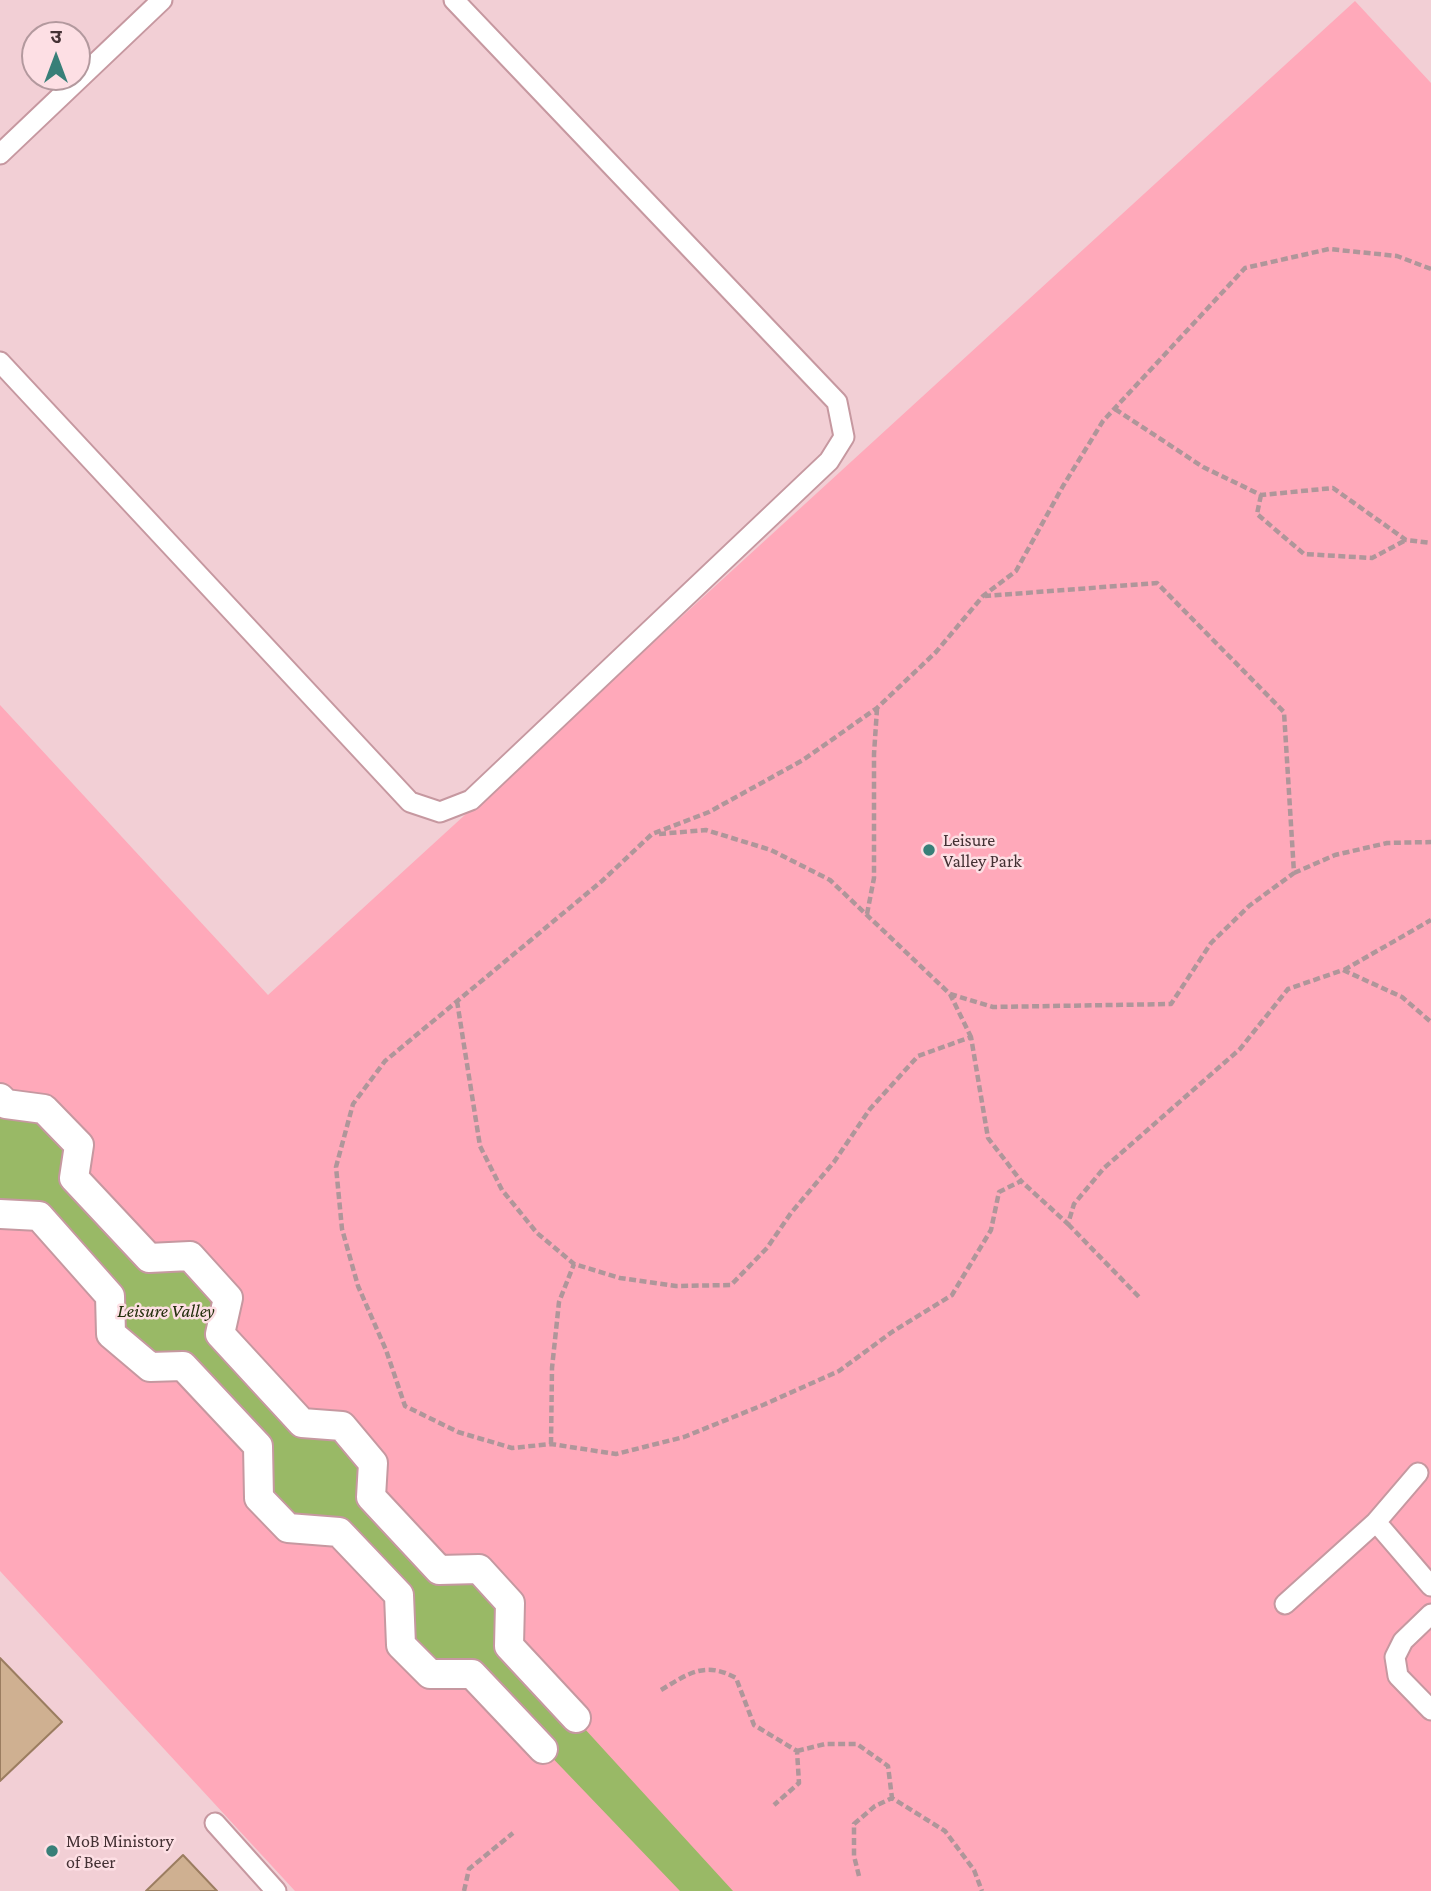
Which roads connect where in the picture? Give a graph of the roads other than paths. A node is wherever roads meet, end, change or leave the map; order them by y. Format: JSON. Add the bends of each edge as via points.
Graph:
{"nodes":[{"id":1,"x":162,"y":0,"type":"edge"},
{"id":2,"x":454,"y":0,"type":"edge"},
{"id":3,"x":0,"y":154,"type":"edge"},
{"id":4,"x":0,"y":362,"type":"edge"},
{"id":5,"x":0,"y":1098,"type":"edge"},
{"id":6,"x":0,"y":1214,"type":"edge"},
{"id":7,"x":1418,"y":1473,"type":"dead end"},
{"id":8,"x":1377,"y":1522,"type":"junction"},
{"id":9,"x":1431,"y":1586,"type":"edge"},
{"id":10,"x":1285,"y":1604,"type":"dead end"},
{"id":11,"x":1431,"y":1614,"type":"edge"},
{"id":12,"x":509,"y":1646,"type":"junction"},
{"id":13,"x":472,"y":1674,"type":"junction"},
{"id":14,"x":1431,"y":1710,"type":"edge"},
{"id":15,"x":576,"y":1718,"type":"dead end"},
{"id":16,"x":543,"y":1749,"type":"dead end"},
{"id":17,"x":215,"y":1823,"type":"dead end"},
{"id":18,"x":276,"y":1891,"type":"edge"}],
"edges":[{"from":1,"to":3,"type":"lane"},
{"from":2,"to":4,"type":"lane","via":[[837,402],[844,437],[829,461],[471,800],[440,812],[410,803]]},
{"from":5,"to":12,"type":"street","via":[[6,1104],[44,1109],[79,1145],[74,1178],[149,1258],[190,1256],[228,1298],[220,1335],[302,1423],[342,1426],[373,1463],[371,1497],[439,1570],[479,1569],[510,1603]]},
{"from":6,"to":13,"type":"street","via":[[39,1216],[110,1296],[111,1335],[150,1367],[183,1366],[258,1446],[259,1498],[288,1528],[339,1532],[398,1595],[401,1645],[430,1674]]},
{"from":7,"to":8,"type":"lane"},
{"from":8,"to":9,"type":"lane"},
{"from":8,"to":10,"type":"lane"},
{"from":11,"to":14,"type":"lane","via":[[1403,1641],[1395,1657],[1398,1676]]},
{"from":12,"to":13,"type":"street"},
{"from":12,"to":15,"type":"street"},
{"from":13,"to":16,"type":"street"},
{"from":17,"to":18,"type":"lane"}]}
